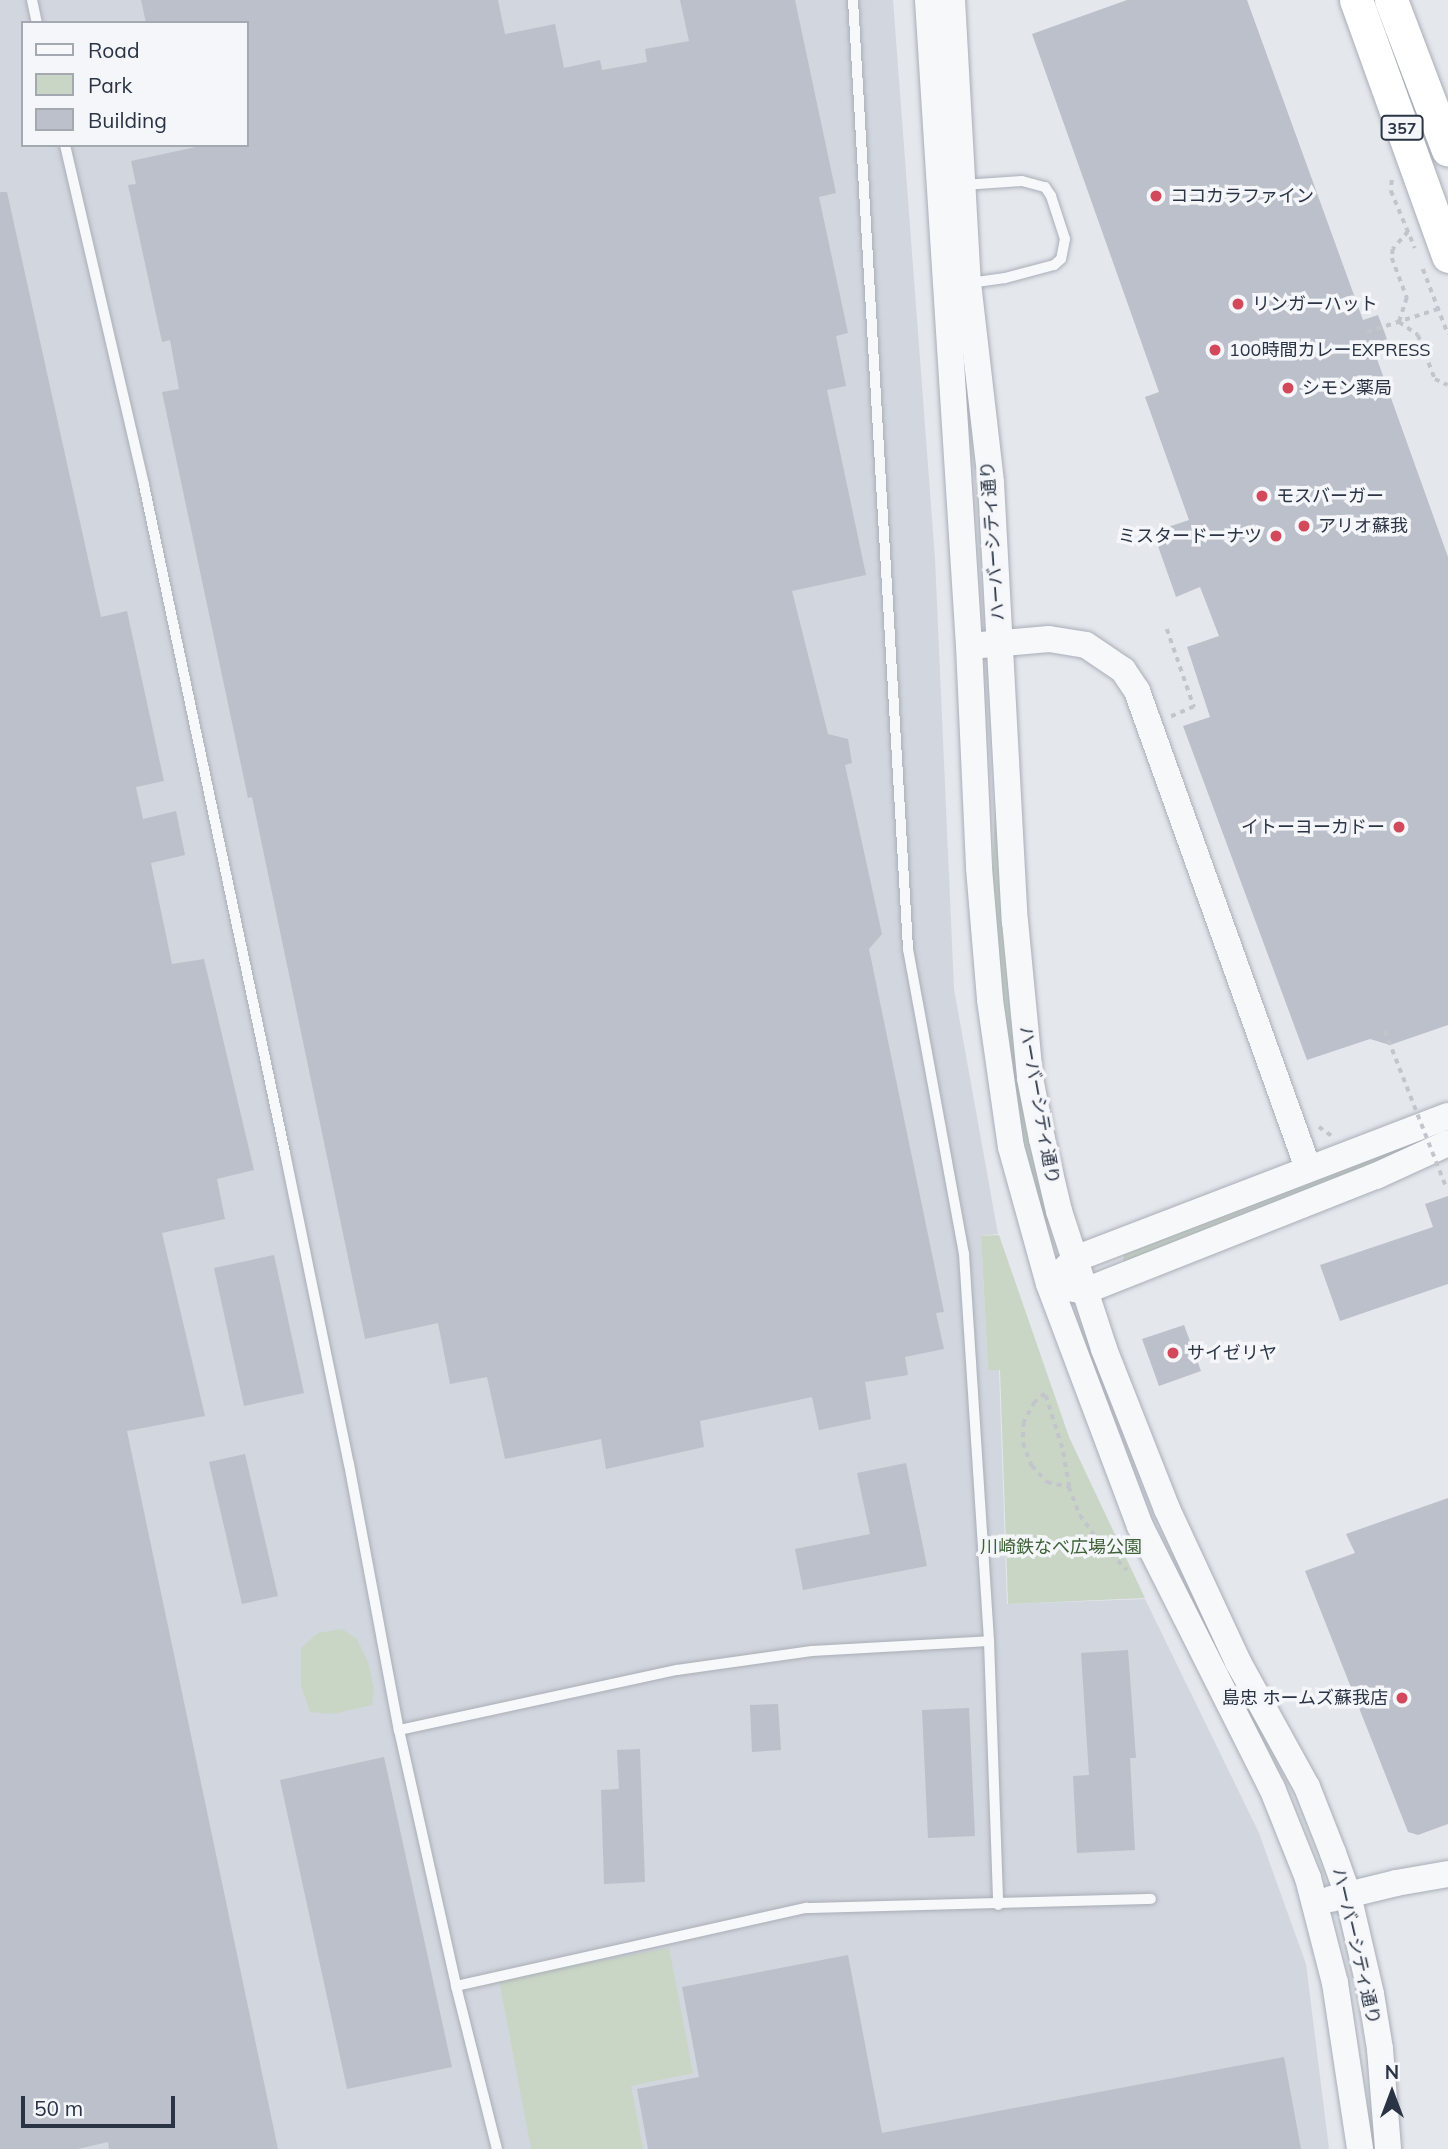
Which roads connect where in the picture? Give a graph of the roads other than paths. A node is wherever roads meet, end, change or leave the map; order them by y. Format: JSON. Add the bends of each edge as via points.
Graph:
{"nodes":[{"id":1,"x":32,"y":0,"type":"edge"},
{"id":2,"x":853,"y":0,"type":"edge"},
{"id":3,"x":928,"y":0,"type":"edge"},
{"id":4,"x":952,"y":0,"type":"edge"},
{"id":5,"x":1356,"y":0,"type":"edge"},
{"id":6,"x":1391,"y":0,"type":"edge"},
{"id":7,"x":37,"y":21,"type":"edge"},
{"id":8,"x":65,"y":147,"type":"edge"},
{"id":9,"x":1448,"y":150,"type":"edge"},
{"id":10,"x":963,"y":185,"type":"junction"},
{"id":11,"x":1448,"y":256,"type":"edge"},
{"id":12,"x":968,"y":283,"type":"junction"},
{"id":13,"x":999,"y":643,"type":"junction"},
{"id":14,"x":969,"y":646,"type":"junction"},
{"id":15,"x":1448,"y":1116,"type":"edge"},
{"id":16,"x":1448,"y":1143,"type":"edge"},
{"id":17,"x":1308,"y":1168,"type":"junction"},
{"id":18,"x":1075,"y":1259,"type":"junction"},
{"id":19,"x":1049,"y":1284,"type":"junction"},
{"id":20,"x":1085,"y":1291,"type":"junction"},
{"id":21,"x":989,"y":1641,"type":"junction"},
{"id":22,"x":399,"y":1730,"type":"junction"},
{"id":23,"x":1448,"y":1874,"type":"edge"},
{"id":24,"x":1348,"y":1895,"type":"junction"},
{"id":25,"x":1151,"y":1899,"type":"dead end"},
{"id":26,"x":1315,"y":1903,"type":"junction"},
{"id":27,"x":998,"y":1905,"type":"junction"},
{"id":28,"x":456,"y":1986,"type":"junction"},
{"id":29,"x":497,"y":2149,"type":"edge"},
{"id":30,"x":1360,"y":2149,"type":"edge"},
{"id":31,"x":1388,"y":2149,"type":"edge"}],
"edges":[{"from":1,"to":7,"type":"lane"},
{"from":2,"to":21,"type":"lane","via":[[908,948],[964,1254]]},
{"from":3,"to":14,"type":"street","name":"ハーバーシティ通り"},
{"from":4,"to":10,"type":"street","name":"ハーバーシティ通り"},
{"from":5,"to":11,"type":"highway","number":"357"},
{"from":6,"to":9,"type":"highway","number":"357"},
{"from":8,"to":22,"type":"lane","via":[[144,485],[282,1139]]},
{"from":10,"to":12,"type":"street","name":"ハーバーシティ通り"},
{"from":10,"to":12,"type":"lane","via":[[1022,181],[1045,187],[1065,239],[1061,259],[1054,265]]},
{"from":12,"to":13,"type":"street","name":"ハーバーシティ通り","via":[[990,483]]},
{"from":13,"to":14,"type":"street"},
{"from":13,"to":17,"type":"street","via":[[1049,639],[1086,645],[1123,670],[1137,691]]},
{"from":13,"to":18,"type":"street","name":"ハーバーシティ通り","via":[[1015,920],[1030,1078],[1059,1211]]},
{"from":14,"to":19,"type":"street","name":"ハーバーシティ通り","via":[[990,1000],[1012,1147]]},
{"from":15,"to":17,"type":"street"},
{"from":16,"to":20,"type":"street"},
{"from":17,"to":18,"type":"street"},
{"from":18,"to":19,"type":"street"},
{"from":18,"to":20,"type":"street","name":"ハーバーシティ通り"},
{"from":19,"to":20,"type":"street"},
{"from":19,"to":26,"type":"street","name":"ハーバーシティ通り","via":[[1140,1526],[1272,1788]]},
{"from":20,"to":24,"type":"street","name":"ハーバーシティ通り","via":[[1167,1509],[1238,1662],[1307,1787]]},
{"from":21,"to":22,"type":"lane","via":[[812,1651],[677,1670]]},
{"from":21,"to":27,"type":"lane"},
{"from":22,"to":28,"type":"lane"},
{"from":23,"to":24,"type":"street"},
{"from":24,"to":26,"type":"street"},
{"from":24,"to":31,"type":"street","name":"ハーバーシティ通り","via":[[1371,1994]]},
{"from":25,"to":27,"type":"lane"},
{"from":26,"to":30,"type":"street","name":"ハーバーシティ通り","via":[[1335,1983]]},
{"from":27,"to":28,"type":"lane","via":[[806,1908]]},
{"from":28,"to":29,"type":"lane"}]}
